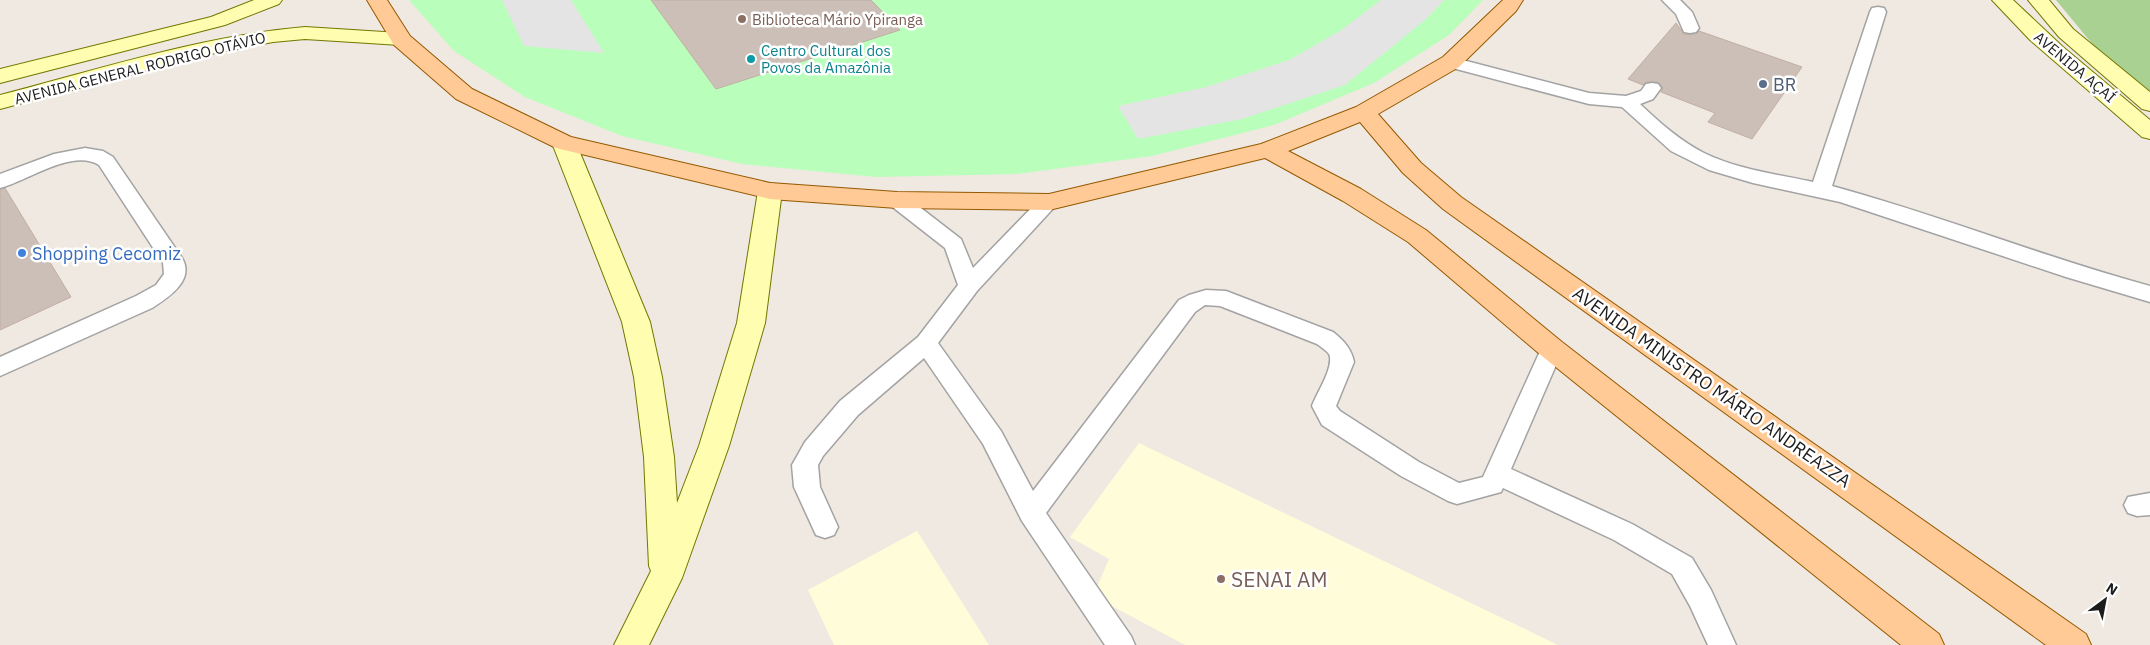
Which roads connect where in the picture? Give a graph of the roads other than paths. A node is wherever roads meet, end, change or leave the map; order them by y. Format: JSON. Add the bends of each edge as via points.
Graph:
{"nodes":[{"id":1,"x":272,"y":0,"type":"edge"},
{"id":2,"x":377,"y":0,"type":"edge"},
{"id":3,"x":1513,"y":0,"type":"edge"},
{"id":4,"x":1670,"y":0,"type":"edge"},
{"id":5,"x":2002,"y":0,"type":"edge"},
{"id":6,"x":2038,"y":0,"type":"edge"},
{"id":7,"x":1878,"y":12,"type":"dead end"},
{"id":8,"x":1690,"y":28,"type":"dead end"},
{"id":9,"x":400,"y":39,"type":"junction"},
{"id":10,"x":1451,"y":62,"type":"junction"},
{"id":11,"x":0,"y":76,"type":"edge"},
{"id":12,"x":1652,"y":88,"type":"dead end"},
{"id":13,"x":0,"y":102,"type":"edge"},
{"id":14,"x":1627,"y":102,"type":"junction"},
{"id":15,"x":2150,"y":104,"type":"edge"},
{"id":16,"x":1364,"y":112,"type":"junction"},
{"id":17,"x":2150,"y":132,"type":"edge"},
{"id":18,"x":564,"y":143,"type":"junction"},
{"id":19,"x":1268,"y":150,"type":"junction"},
{"id":20,"x":0,"y":182,"type":"edge"},
{"id":21,"x":1822,"y":190,"type":"junction"},
{"id":22,"x":770,"y":191,"type":"junction"},
{"id":23,"x":897,"y":200,"type":"junction"},
{"id":24,"x":1049,"y":202,"type":"junction"},
{"id":25,"x":969,"y":286,"type":"junction"},
{"id":26,"x":2150,"y":294,"type":"edge"},
{"id":27,"x":926,"y":343,"type":"junction"},
{"id":28,"x":1552,"y":349,"type":"junction"},
{"id":29,"x":0,"y":367,"type":"edge"},
{"id":30,"x":1497,"y":474,"type":"junction"},
{"id":31,"x":1031,"y":513,"type":"junction"},
{"id":32,"x":825,"y":527,"type":"dead end"},
{"id":33,"x":666,"y":578,"type":"junction"},
{"id":34,"x":631,"y":645,"type":"edge"},
{"id":35,"x":1121,"y":645,"type":"edge"},
{"id":36,"x":1722,"y":645,"type":"edge"},
{"id":37,"x":1927,"y":645,"type":"edge"},
{"id":38,"x":2074,"y":645,"type":"edge"}],
"edges":[{"from":1,"to":11,"type":"street","name":"AVENIDA GENERAL RODRIGO OTÁVIO","via":[[218,21]]},
{"from":2,"to":9,"type":"main road"},
{"from":3,"to":10,"type":"main road"},
{"from":4,"to":8,"type":"lane","via":[[1684,12]]},
{"from":5,"to":17,"type":"street","name":"AVENIDA AÇAÍ","via":[[2035,35]]},
{"from":6,"to":15,"type":"street","name":"AVENIDA AÇAÍ","via":[[2066,32]]},
{"from":7,"to":21,"type":"lane"},
{"from":9,"to":13,"type":"street","name":"AVENIDA GENERAL RODRIGO OTÁVIO","via":[[305,33],[273,36],[204,50]]},
{"from":9,"to":18,"type":"main road","via":[[464,94]]},
{"from":10,"to":14,"type":"lane","via":[[1589,98]]},
{"from":10,"to":16,"type":"main road"},
{"from":12,"to":14,"type":"lane","via":[[1647,95]]},
{"from":14,"to":21,"type":"lane","via":[[1661,135],[1698,158],[1745,176]]},
{"from":16,"to":19,"type":"main road"},
{"from":16,"to":38,"type":"main road","name":"AVENIDA MINISTRO MÁRIO ANDREAZZA","via":[[1412,168],[1452,203]]},
{"from":18,"to":22,"type":"main road"},
{"from":18,"to":33,"type":"street","via":[[636,322],[648,377],[659,457]]},
{"from":19,"to":24,"type":"main road"},
{"from":19,"to":28,"type":"main road","via":[[1352,194],[1417,236]]},
{"from":20,"to":29,"type":"lane","via":[[76,154],[95,155],[106,161],[174,263],[175,275],[164,290],[144,302]]},
{"from":21,"to":26,"type":"lane","via":[[2053,266]]},
{"from":22,"to":23,"type":"main road"},
{"from":22,"to":33,"type":"street","via":[[751,323],[714,446]]},
{"from":23,"to":24,"type":"main road"},
{"from":23,"to":25,"type":"lane","via":[[954,244]]},
{"from":24,"to":25,"type":"lane"},
{"from":25,"to":27,"type":"lane"},
{"from":27,"to":31,"type":"lane","via":[[992,438]]},
{"from":27,"to":32,"type":"lane","via":[[849,408],[814,449],[805,465],[807,487]]},
{"from":28,"to":30,"type":"lane"},
{"from":28,"to":37,"type":"main road"},
{"from":30,"to":31,"type":"lane","via":[[1492,485],[1457,494],[1401,464],[1331,418],[1324,406],[1327,394],[1342,369],[1344,358],[1337,346],[1212,296],[1198,298],[1187,306]]},
{"from":30,"to":36,"type":"lane","via":[[1622,532],[1682,566]]},
{"from":31,"to":35,"type":"lane"},
{"from":33,"to":34,"type":"street"}]}
